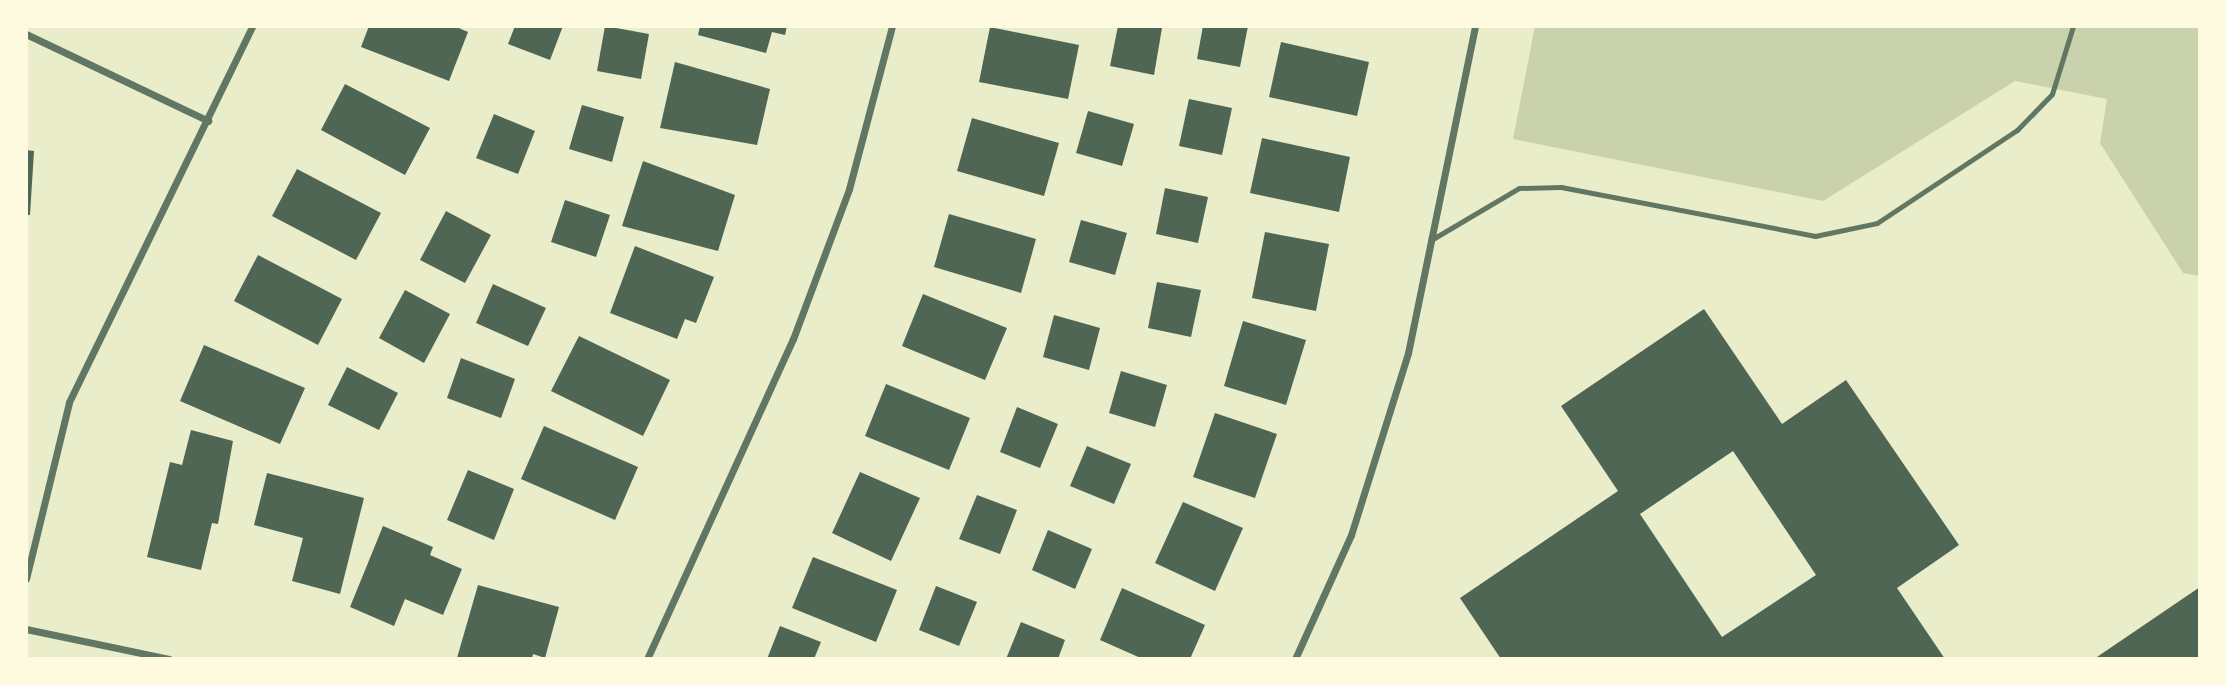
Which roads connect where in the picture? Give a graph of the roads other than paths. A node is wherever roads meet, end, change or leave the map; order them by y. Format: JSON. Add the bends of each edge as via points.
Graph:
{"nodes":[{"id":1,"x":252,"y":26,"type":"edge"},
{"id":2,"x":892,"y":26,"type":"edge"},
{"id":3,"x":1475,"y":26,"type":"edge"},
{"id":4,"x":2073,"y":26,"type":"edge"},
{"id":5,"x":26,"y":34,"type":"edge"},
{"id":6,"x":208,"y":121,"type":"junction"},
{"id":7,"x":1431,"y":240,"type":"junction"},
{"id":8,"x":26,"y":579,"type":"edge"},
{"id":9,"x":26,"y":629,"type":"edge"},
{"id":10,"x":169,"y":659,"type":"edge"},
{"id":11,"x":647,"y":659,"type":"edge"},
{"id":12,"x":1295,"y":659,"type":"edge"}],
"edges":[{"from":1,"to":6,"type":"street"},
{"from":2,"to":11,"type":"street","via":[[849,189],[793,339]]},
{"from":3,"to":7,"type":"street"},
{"from":4,"to":7,"type":"lane","via":[[2052,94],[2017,130],[1877,223],[1815,236],[1561,187],[1519,188]]},
{"from":5,"to":6,"type":"street"},
{"from":6,"to":8,"type":"street","via":[[69,402]]},
{"from":7,"to":12,"type":"street","via":[[1408,353],[1352,535]]},
{"from":9,"to":10,"type":"street"}]}
